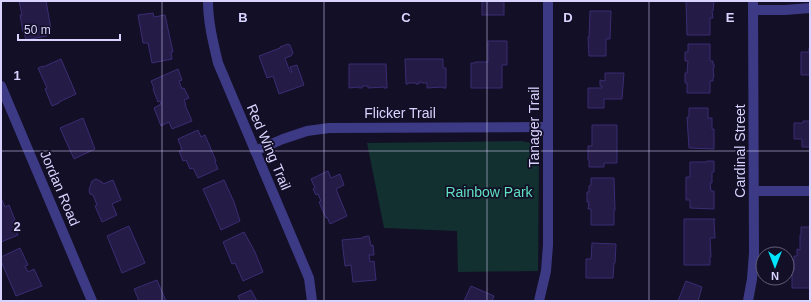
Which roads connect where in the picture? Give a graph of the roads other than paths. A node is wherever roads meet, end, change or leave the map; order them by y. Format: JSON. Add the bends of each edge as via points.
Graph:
{"nodes":[{"id":1,"x":208,"y":1,"type":"edge"},
{"id":2,"x":548,"y":1,"type":"edge"},
{"id":3,"x":753,"y":6,"type":"edge"},
{"id":4,"x":810,"y":8,"type":"edge"},
{"id":5,"x":1,"y":86,"type":"edge"},
{"id":6,"x":548,"y":126,"type":"junction"},
{"id":7,"x":255,"y":151,"type":"junction"},
{"id":8,"x":754,"y":191,"type":"junction"},
{"id":9,"x":810,"y":191,"type":"edge"},
{"id":10,"x":92,"y":301,"type":"edge"},
{"id":11,"x":312,"y":301,"type":"edge"},
{"id":12,"x":540,"y":301,"type":"edge"},
{"id":13,"x":748,"y":301,"type":"edge"}],
"edges":[{"from":1,"to":7,"type":"street","name":"Red Wing Trail","via":[[211,37],[218,63]]},
{"from":2,"to":6,"type":"street","name":"Tanager Trail"},
{"from":3,"to":4,"type":"street","via":[[785,10]]},
{"from":3,"to":8,"type":"street","name":"Cardinal Street"},
{"from":5,"to":10,"type":"street","name":"Jordan Road"},
{"from":6,"to":7,"type":"street","name":"Flicker Trail","via":[[329,128],[307,131]]},
{"from":6,"to":12,"type":"street","name":"Tanager Trail","via":[[548,245]]},
{"from":7,"to":11,"type":"street","name":"Red Wing Trail","via":[[309,278]]},
{"from":8,"to":9,"type":"street"},
{"from":8,"to":13,"type":"street","name":"Cardinal Street","via":[[754,253]]}]}
